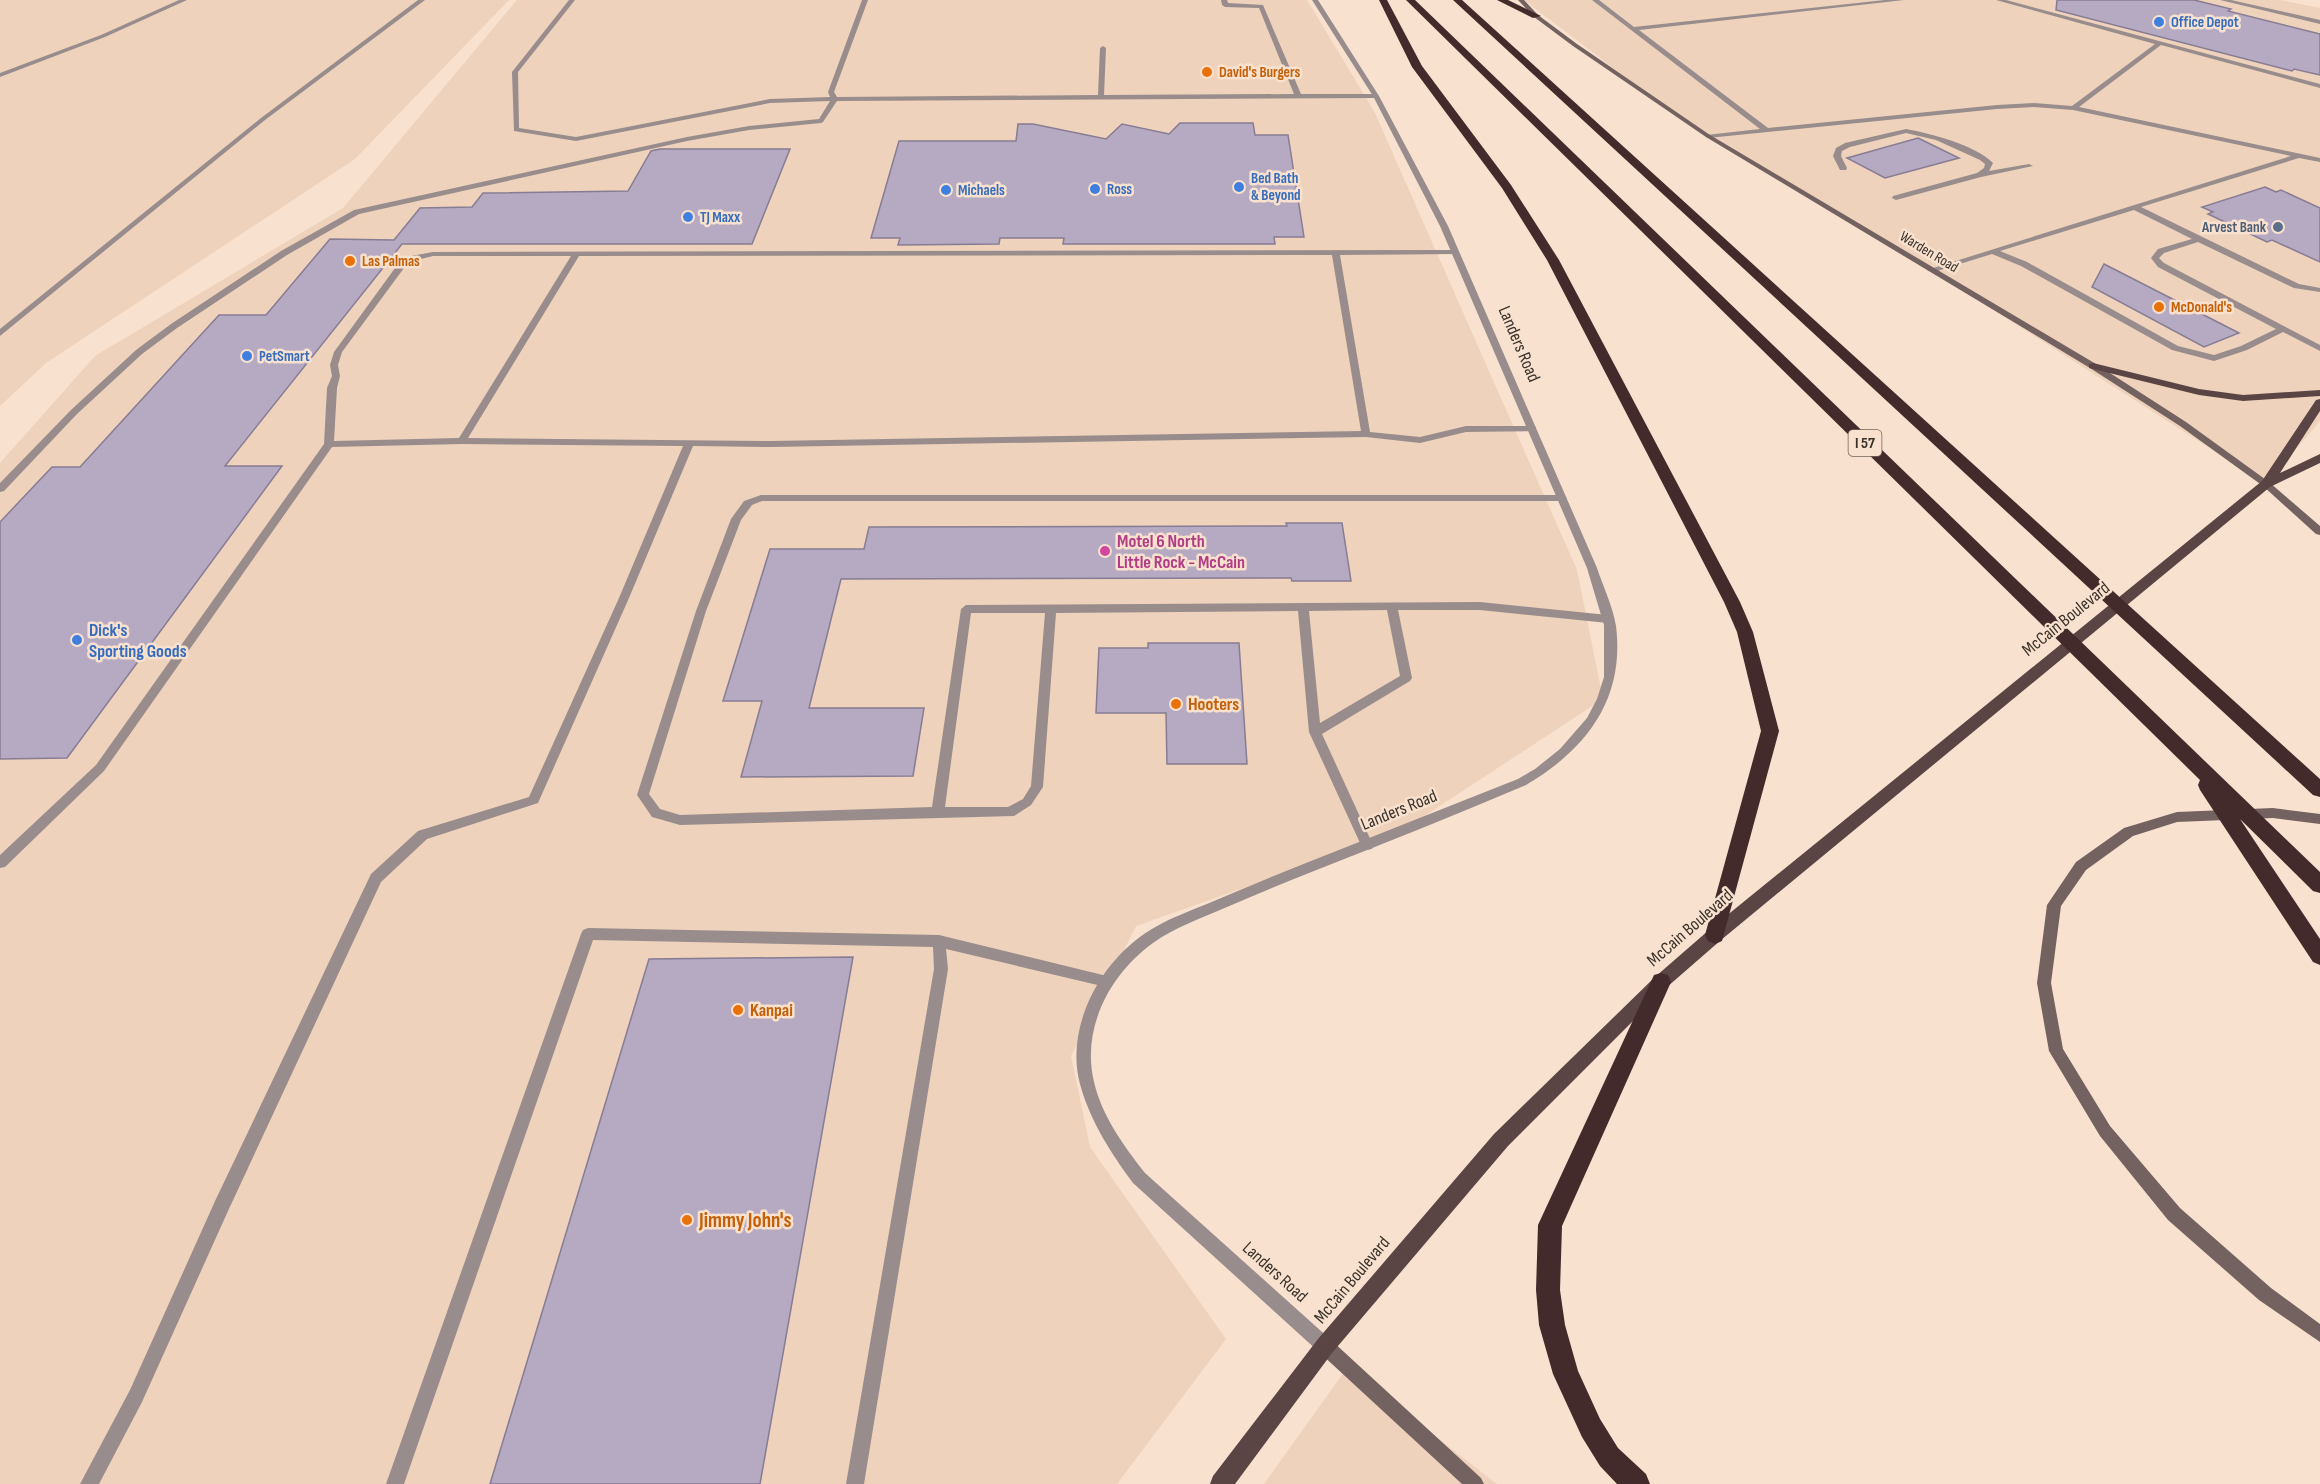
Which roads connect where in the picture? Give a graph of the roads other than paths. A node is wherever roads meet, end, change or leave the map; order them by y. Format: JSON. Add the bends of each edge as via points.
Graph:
{"nodes":[{"id":1,"x":184,"y":0,"type":"edge"},
{"id":2,"x":422,"y":0,"type":"edge"},
{"id":3,"x":572,"y":0,"type":"edge"},
{"id":4,"x":865,"y":0,"type":"edge"},
{"id":5,"x":1224,"y":0,"type":"edge"},
{"id":6,"x":1315,"y":0,"type":"edge"},
{"id":7,"x":1383,"y":0,"type":"edge"},
{"id":8,"x":1410,"y":0,"type":"edge"},
{"id":9,"x":1457,"y":0,"type":"edge"},
{"id":10,"x":1502,"y":0,"type":"edge"},
{"id":11,"x":1521,"y":0,"type":"edge"},
{"id":12,"x":1595,"y":0,"type":"edge"},
{"id":13,"x":1901,"y":0,"type":"edge"},
{"id":14,"x":1999,"y":0,"type":"edge"},
{"id":15,"x":2223,"y":0,"type":"edge"},
{"id":16,"x":1536,"y":16,"type":"junction"},
{"id":17,"x":2320,"y":22,"type":"edge"},
{"id":18,"x":1633,"y":29,"type":"junction"},
{"id":19,"x":2160,"y":43,"type":"junction"},
{"id":20,"x":1103,"y":48,"type":"dead end"},
{"id":21,"x":0,"y":75,"type":"edge"},
{"id":22,"x":2320,"y":86,"type":"edge"},
{"id":23,"x":1298,"y":96,"type":"junction"},
{"id":24,"x":1376,"y":96,"type":"junction"},
{"id":25,"x":1101,"y":97,"type":"junction"},
{"id":26,"x":834,"y":99,"type":"junction"},
{"id":27,"x":2073,"y":108,"type":"junction"},
{"id":28,"x":1886,"y":119,"type":"junction"},
{"id":29,"x":1766,"y":130,"type":"junction"},
{"id":30,"x":1906,"y":131,"type":"junction"},
{"id":31,"x":1708,"y":136,"type":"junction"},
{"id":32,"x":2299,"y":156,"type":"junction"},
{"id":33,"x":2320,"y":160,"type":"edge"},
{"id":34,"x":2028,"y":166,"type":"dead end"},
{"id":35,"x":1843,"y":168,"type":"dead end"},
{"id":36,"x":1980,"y":175,"type":"junction"},
{"id":37,"x":1896,"y":198,"type":"dead end"},
{"id":38,"x":2134,"y":207,"type":"junction"},
{"id":39,"x":2199,"y":239,"type":"junction"},
{"id":40,"x":1992,"y":251,"type":"junction"},
{"id":41,"x":1455,"y":252,"type":"junction"},
{"id":42,"x":577,"y":253,"type":"junction"},
{"id":43,"x":1336,"y":253,"type":"junction"},
{"id":44,"x":1931,"y":270,"type":"junction"},
{"id":45,"x":2320,"y":290,"type":"edge"},
{"id":46,"x":2282,"y":329,"type":"junction"},
{"id":47,"x":0,"y":333,"type":"edge"},
{"id":48,"x":2320,"y":348,"type":"edge"},
{"id":49,"x":2092,"y":366,"type":"junction"},
{"id":50,"x":2320,"y":393,"type":"edge"},
{"id":51,"x":2320,"y":402,"type":"edge"},
{"id":52,"x":1533,"y":429,"type":"junction"},
{"id":53,"x":1366,"y":434,"type":"junction"},
{"id":54,"x":462,"y":441,"type":"junction"},
{"id":55,"x":329,"y":444,"type":"junction"},
{"id":56,"x":689,"y":444,"type":"junction"},
{"id":57,"x":2320,"y":458,"type":"edge"},
{"id":58,"x":2266,"y":484,"type":"junction"},
{"id":59,"x":0,"y":489,"type":"edge"},
{"id":60,"x":1562,"y":498,"type":"junction"},
{"id":61,"x":2320,"y":532,"type":"edge"},
{"id":62,"x":1392,"y":606,"type":"junction"},
{"id":63,"x":1303,"y":608,"type":"junction"},
{"id":64,"x":1051,"y":609,"type":"junction"},
{"id":65,"x":1608,"y":619,"type":"junction"},
{"id":66,"x":1315,"y":732,"type":"junction"},
{"id":67,"x":2188,"y":756,"type":"junction"},
{"id":68,"x":2320,"y":790,"type":"edge"},
{"id":69,"x":938,"y":812,"type":"junction"},
{"id":70,"x":2320,"y":819,"type":"edge"},
{"id":71,"x":1366,"y":846,"type":"junction"},
{"id":72,"x":0,"y":863,"type":"edge"},
{"id":73,"x":2320,"y":885,"type":"edge"},
{"id":74,"x":1715,"y":934,"type":"junction"},
{"id":75,"x":939,"y":941,"type":"junction"},
{"id":76,"x":2320,"y":956,"type":"edge"},
{"id":77,"x":1106,"y":981,"type":"junction"},
{"id":78,"x":1661,"y":982,"type":"junction"},
{"id":79,"x":2320,"y":1334,"type":"edge"},
{"id":80,"x":1325,"y":1346,"type":"junction"},
{"id":81,"x":89,"y":1484,"type":"edge"},
{"id":82,"x":395,"y":1484,"type":"edge"},
{"id":83,"x":855,"y":1484,"type":"edge"},
{"id":84,"x":1221,"y":1484,"type":"edge"},
{"id":85,"x":1475,"y":1484,"type":"edge"},
{"id":86,"x":1636,"y":1484,"type":"edge"}],
"edges":[{"from":1,"to":21,"type":"street"},
{"from":2,"to":47,"type":"street","via":[[218,155]]},
{"from":3,"to":26,"type":"street","via":[[515,72],[516,130],[576,139],[770,101]]},
{"from":4,"to":26,"type":"street","via":[[831,92]]},
{"from":5,"to":23,"type":"street","via":[[1225,5],[1261,6]]},
{"from":6,"to":24,"type":"street","name":"Landers Road"},
{"from":7,"to":74,"type":"highway","via":[[1417,67],[1507,187],[1553,260],[1745,632],[1770,731]]},
{"from":8,"to":67,"type":"highway","number":"I 57"},
{"from":9,"to":68,"type":"highway"},
{"from":10,"to":16,"type":"highway"},
{"from":11,"to":16,"type":"street","name":"Warden Road"},
{"from":12,"to":18,"type":"street"},
{"from":13,"to":18,"type":"street"},
{"from":14,"to":19,"type":"street"},
{"from":15,"to":17,"type":"street"},
{"from":16,"to":31,"type":"street","name":"Warden Road"},
{"from":18,"to":29,"type":"street"},
{"from":19,"to":22,"type":"street"},
{"from":19,"to":27,"type":"street"},
{"from":20,"to":25,"type":"street"},
{"from":23,"to":24,"type":"street"},
{"from":23,"to":25,"type":"street"},
{"from":24,"to":41,"type":"street","name":"Landers Road"},
{"from":25,"to":26,"type":"street"},
{"from":26,"to":59,"type":"street","via":[[820,122],[749,128],[687,139],[357,212],[284,253],[139,352]]},
{"from":27,"to":28,"type":"street","via":[[2019,104]]},
{"from":27,"to":32,"type":"street"},
{"from":28,"to":29,"type":"street"},
{"from":28,"to":30,"type":"street"},
{"from":29,"to":31,"type":"street"},
{"from":30,"to":35,"type":"street","via":[[1839,150],[1837,156]]},
{"from":30,"to":36,"type":"street","via":[[1938,138],[1983,158],[1989,163]]},
{"from":31,"to":44,"type":"street","name":"Warden Road"},
{"from":32,"to":33,"type":"street"},
{"from":32,"to":38,"type":"street"},
{"from":34,"to":36,"type":"street"},
{"from":36,"to":37,"type":"street"},
{"from":38,"to":39,"type":"street"},
{"from":38,"to":40,"type":"street"},
{"from":39,"to":45,"type":"street","via":[[2297,286]]},
{"from":39,"to":46,"type":"street","via":[[2161,250],[2155,258]]},
{"from":40,"to":44,"type":"street"},
{"from":40,"to":46,"type":"street","via":[[2024,264],[2175,348],[2214,358]]},
{"from":41,"to":43,"type":"street"},
{"from":41,"to":52,"type":"street","name":"Landers Road"},
{"from":42,"to":43,"type":"street"},
{"from":42,"to":54,"type":"street"},
{"from":42,"to":55,"type":"street","via":[[433,254],[401,266],[338,352]]},
{"from":43,"to":53,"type":"street"},
{"from":44,"to":49,"type":"street","name":"Warden Road"},
{"from":46,"to":48,"type":"street"},
{"from":49,"to":50,"type":"main road","via":[[2199,392],[2243,398]]},
{"from":49,"to":58,"type":"street","name":"Warden Road","via":[[2183,424]]},
{"from":51,"to":58,"type":"main road","name":"McCain Boulevard"},
{"from":52,"to":53,"type":"street","via":[[1466,429],[1420,440]]},
{"from":52,"to":60,"type":"street","name":"Landers Road"},
{"from":53,"to":56,"type":"street"},
{"from":54,"to":55,"type":"street"},
{"from":54,"to":56,"type":"street"},
{"from":55,"to":72,"type":"street","via":[[100,768]]},
{"from":56,"to":81,"type":"street","via":[[534,800],[423,835],[376,878],[136,1396]]},
{"from":57,"to":58,"type":"main road","name":"McCain Boulevard"},
{"from":58,"to":61,"type":"street","name":"Warden Road"},
{"from":58,"to":74,"type":"main road","name":"McCain Boulevard"},
{"from":60,"to":65,"type":"street","name":"Landers Road","via":[[1592,568]]},
{"from":60,"to":69,"type":"street","via":[[761,498],[748,503],[736,519],[701,611],[643,795],[656,813],[680,820]]},
{"from":62,"to":63,"type":"street"},
{"from":62,"to":65,"type":"street","via":[[1480,606]]},
{"from":62,"to":66,"type":"street","via":[[1406,678]]},
{"from":63,"to":64,"type":"street"},
{"from":63,"to":66,"type":"street"},
{"from":64,"to":69,"type":"street","via":[[1037,787],[1027,802],[1010,812]]},
{"from":64,"to":69,"type":"street","via":[[966,609]]},
{"from":65,"to":71,"type":"street","name":"Landers Road","via":[[1610,676],[1603,699],[1592,721],[1564,752],[1522,782]]},
{"from":66,"to":71,"type":"street"},
{"from":67,"to":73,"type":"highway","number":"I 57"},
{"from":67,"to":76,"type":"highway"},
{"from":70,"to":79,"type":"street","via":[[2273,813],[2177,817],[2129,832],[2081,866],[2054,905],[2044,983],[2056,1051],[2105,1131],[2174,1214],[2265,1294]]},
{"from":71,"to":77,"type":"street","name":"Landers Road","via":[[1182,920],[1140,945]]},
{"from":74,"to":78,"type":"main road","name":"McCain Boulevard"},
{"from":75,"to":77,"type":"street"},
{"from":75,"to":82,"type":"street","via":[[588,934]]},
{"from":75,"to":83,"type":"street","via":[[941,969]]},
{"from":77,"to":80,"type":"street","name":"Landers Road","via":[[1088,1028],[1084,1069],[1100,1119],[1117,1150],[1139,1178]]},
{"from":78,"to":80,"type":"main road","name":"McCain Boulevard","via":[[1501,1140]]},
{"from":78,"to":86,"type":"highway","via":[[1550,1225],[1548,1290],[1552,1324],[1566,1374],[1609,1457]]},
{"from":80,"to":84,"type":"main road","name":"McCain Boulevard"},
{"from":80,"to":85,"type":"street","name":"Landers Road"}]}
